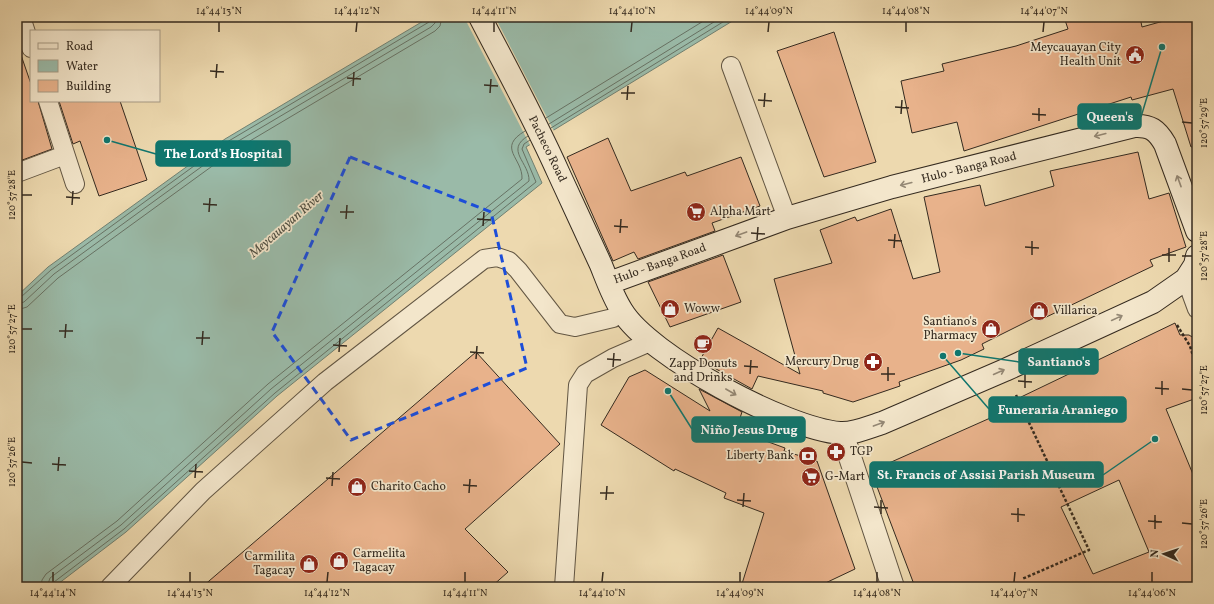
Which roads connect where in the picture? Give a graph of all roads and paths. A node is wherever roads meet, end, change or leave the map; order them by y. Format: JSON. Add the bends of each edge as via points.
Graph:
{"nodes":[{"id":1,"x":21,"y":17,"type":"edge"},
{"id":2,"x":480,"y":17,"type":"edge"},
{"id":3,"x":30,"y":45,"type":"edge"},
{"id":4,"x":731,"y":66,"type":"dead end"},
{"id":5,"x":48,"y":102,"type":"edge"},
{"id":6,"x":65,"y":155,"type":"junction"},
{"id":7,"x":17,"y":173,"type":"edge"},
{"id":8,"x":74,"y":184,"type":"dead end"},
{"id":9,"x":786,"y":218,"type":"junction"},
{"id":10,"x":1197,"y":231,"type":"edge"},
{"id":11,"x":1197,"y":256,"type":"edge"},
{"id":12,"x":1186,"y":279,"type":"junction"},
{"id":13,"x":609,"y":283,"type":"junction"},
{"id":14,"x":1197,"y":309,"type":"edge"},
{"id":15,"x":622,"y":312,"type":"junction"},
{"id":16,"x":1175,"y":323,"type":"dead end"},
{"id":17,"x":650,"y":342,"type":"junction"},
{"id":18,"x":1197,"y":369,"type":"edge"},
{"id":19,"x":1005,"y":370,"type":"junction"},
{"id":20,"x":1197,"y":431,"type":"edge"},
{"id":21,"x":842,"y":433,"type":"junction"},
{"id":22,"x":1197,"y":435,"type":"edge"},
{"id":23,"x":1022,"y":579,"type":"dead end"},
{"id":24,"x":110,"y":587,"type":"edge"},
{"id":25,"x":564,"y":587,"type":"edge"},
{"id":26,"x":893,"y":587,"type":"edge"}],
"edges":[{"from":1,"to":3,"type":"lane"},
{"from":2,"to":13,"type":"main road","name":"Pacheco Road","via":[[554,162]]},
{"from":4,"to":9,"type":"lane"},
{"from":5,"to":6,"type":"lane"},
{"from":6,"to":7,"type":"lane"},
{"from":6,"to":8,"type":"lane"},
{"from":10,"to":9,"type":"main road","name":"Hulo - Banga Road","one_way":true,"via":[[1165,144],[1151,127],[1144,126],[1134,126],[892,188]]},
{"from":9,"to":13,"type":"main road","name":"Hulo - Banga Road","one_way":true},
{"from":11,"to":12,"type":"main road","name":"Hulo - Banga Road","via":[[1195,265]]},
{"from":12,"to":14,"type":"lane"},
{"from":19,"to":12,"type":"main road","name":"Hulo - Banga Road","one_way":true,"via":[[1153,302]]},
{"from":13,"to":15,"type":"main road","name":"Hulo - Banga Road"},
{"from":15,"to":17,"type":"main road","name":"Hulo - Banga Road"},
{"from":15,"to":24,"type":"lane","via":[[613,318],[574,327],[560,324],[509,261],[497,257],[484,260],[325,382],[203,491]]},
{"from":16,"to":18,"type":"path","via":[[1190,346]]},
{"from":17,"to":21,"type":"main road","name":"Hulo - Banga Road","one_way":true,"via":[[675,360],[739,396],[797,423]]},
{"from":17,"to":25,"type":"lane","via":[[585,374],[578,385]]},
{"from":21,"to":19,"type":"main road","name":"Hulo - Banga Road","one_way":true,"via":[[882,423]]},
{"from":19,"to":23,"type":"path","via":[[1089,550]]},
{"from":20,"to":22,"type":"path"},
{"from":21,"to":26,"type":"main road"}]}
